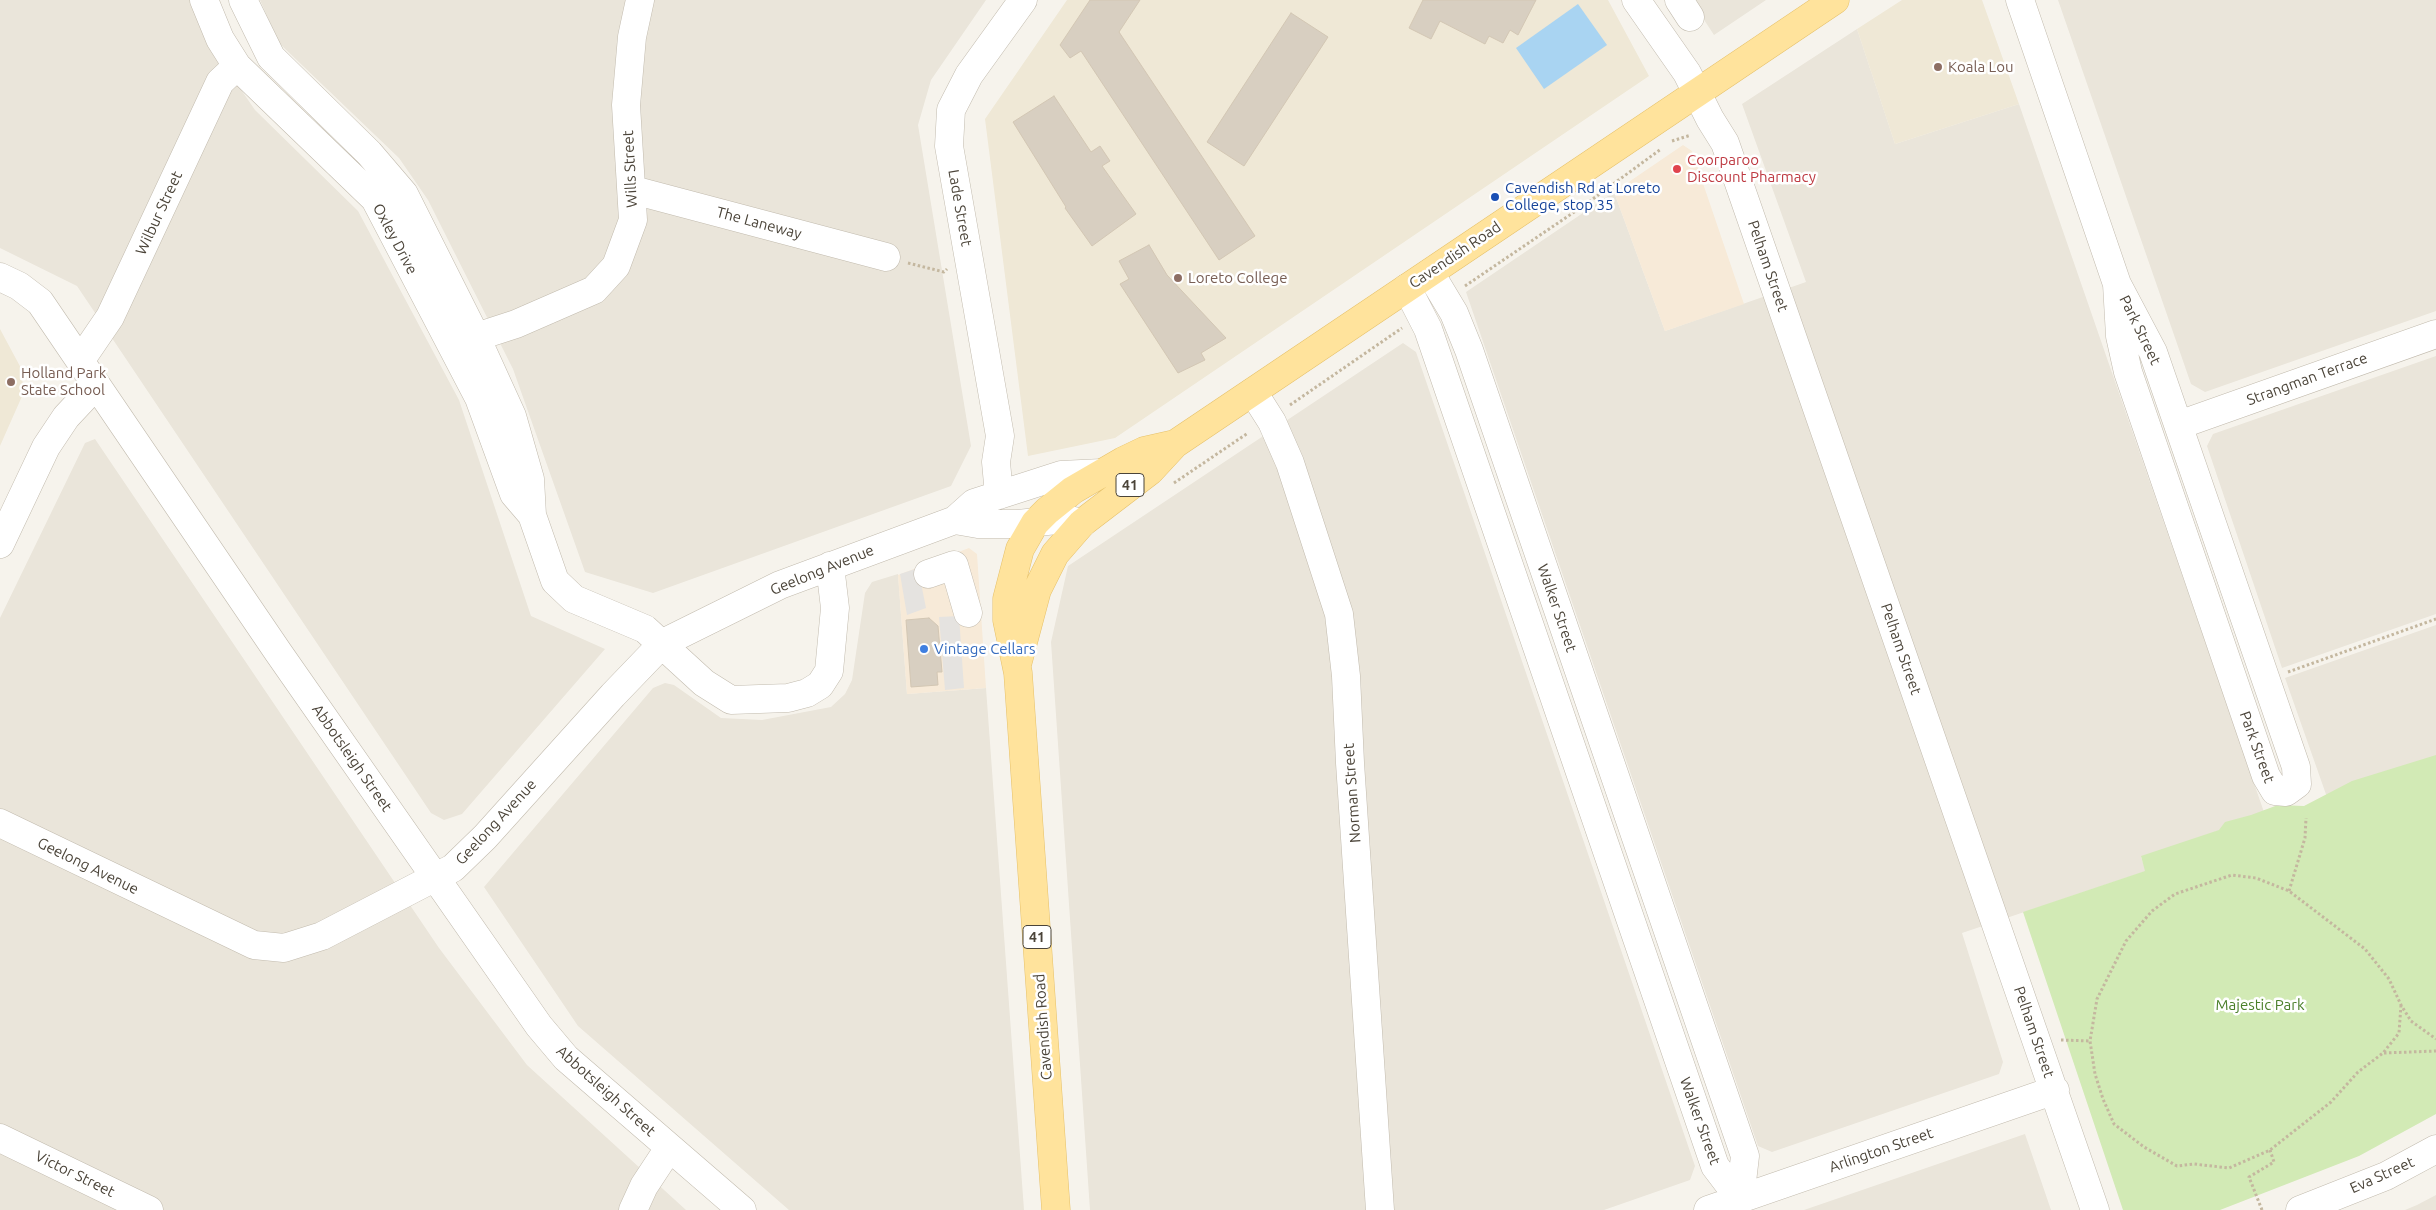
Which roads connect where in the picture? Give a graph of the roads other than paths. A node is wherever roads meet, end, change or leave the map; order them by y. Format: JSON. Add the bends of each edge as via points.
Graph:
{"nodes":[{"id":1,"x":204,"y":0,"type":"edge"},
{"id":2,"x":243,"y":0,"type":"edge"},
{"id":3,"x":640,"y":0,"type":"edge"},
{"id":4,"x":1023,"y":0,"type":"edge"},
{"id":5,"x":1636,"y":0,"type":"edge"},
{"id":6,"x":1835,"y":0,"type":"edge"},
{"id":7,"x":2020,"y":0,"type":"edge"},
{"id":8,"x":237,"y":66,"type":"junction"},
{"id":9,"x":1697,"y":93,"type":"junction"},
{"id":10,"x":632,"y":190,"type":"junction"},
{"id":11,"x":886,"y":257,"type":"dead end"},
{"id":12,"x":1430,"y":272,"type":"junction"},
{"id":13,"x":0,"y":277,"type":"edge"},
{"id":14,"x":2117,"y":284,"type":"junction"},
{"id":15,"x":1407,"y":288,"type":"junction"},
{"id":16,"x":2436,"y":334,"type":"edge"},
{"id":17,"x":476,"y":337,"type":"junction"},
{"id":18,"x":80,"y":361,"type":"junction"},
{"id":19,"x":96,"y":385,"type":"junction"},
{"id":20,"x":1253,"y":392,"type":"junction"},
{"id":21,"x":2179,"y":425,"type":"junction"},
{"id":22,"x":1175,"y":444,"type":"junction"},
{"id":23,"x":1102,"y":473,"type":"junction"},
{"id":24,"x":1010,"y":492,"type":"junction"},
{"id":25,"x":532,"y":515,"type":"junction"},
{"id":26,"x":955,"y":520,"type":"junction"},
{"id":27,"x":1005,"y":523,"type":"junction"},
{"id":28,"x":1035,"y":523,"type":"junction"},
{"id":29,"x":1082,"y":523,"type":"junction"},
{"id":30,"x":0,"y":544,"type":"edge"},
{"id":31,"x":830,"y":566,"type":"junction"},
{"id":32,"x":928,"y":574,"type":"dead end"},
{"id":33,"x":968,"y":613,"type":"dead end"},
{"id":34,"x":663,"y":643,"type":"junction"},
{"id":35,"x":1017,"y":665,"type":"junction"},
{"id":36,"x":0,"y":823,"type":"edge"},
{"id":37,"x":434,"y":878,"type":"junction"},
{"id":38,"x":1674,"y":949,"type":"junction"},
{"id":39,"x":1644,"y":960,"type":"junction"},
{"id":40,"x":2054,"y":1090,"type":"junction"},
{"id":41,"x":0,"y":1138,"type":"edge"},
{"id":42,"x":669,"y":1148,"type":"junction"},
{"id":43,"x":2436,"y":1150,"type":"edge"},
{"id":44,"x":1740,"y":1199,"type":"junction"},
{"id":45,"x":149,"y":1210,"type":"edge"},
{"id":46,"x":632,"y":1210,"type":"edge"},
{"id":47,"x":742,"y":1210,"type":"edge"},
{"id":48,"x":1056,"y":1210,"type":"edge"},
{"id":49,"x":1380,"y":1210,"type":"edge"},
{"id":50,"x":1708,"y":1210,"type":"edge"},
{"id":51,"x":2095,"y":1210,"type":"edge"},
{"id":52,"x":2300,"y":1210,"type":"edge"}],
"edges":[{"from":1,"to":8,"type":"street","name":"Oxley Drive","via":[[220,39]]},
{"from":2,"to":17,"type":"street","name":"Oxley Drive","via":[[271,57],[369,153],[404,194]]},
{"from":3,"to":10,"type":"street","name":"Wills Street","via":[[632,37],[626,105]]},
{"from":4,"to":24,"type":"street","name":"Lade Street","via":[[969,75],[951,110],[949,146],[1000,436],[996,462]]},
{"from":5,"to":9,"type":"street","name":"Pelham Street","via":[[1687,72]]},
{"from":6,"to":9,"type":"main road","name":"Cavendish Road","number":"41"},
{"from":7,"to":14,"type":"street","name":"Park Street"},
{"from":8,"to":18,"type":"street","name":"Wilbur Street","via":[[220,82],[110,317]]},
{"from":8,"to":25,"type":"street","name":"Oxley Drive","via":[[375,199],[479,398],[514,494]]},
{"from":9,"to":12,"type":"main road","name":"Cavendish Road","number":"41"},
{"from":9,"to":40,"type":"street","name":"Pelham Street","via":[[1729,152]]},
{"from":10,"to":11,"type":"street","name":"The Laneway"},
{"from":10,"to":17,"type":"street","name":"Wills Street","via":[[633,220],[616,266],[594,290],[516,324]]},
{"from":12,"to":15,"type":"main road","name":"Cavendish Road","number":"41"},
{"from":12,"to":38,"type":"street","name":"Walker Street","via":[[1454,313],[1469,350]]},
{"from":13,"to":18,"type":"street","name":"Abbotsleigh Street","via":[[40,302]]},
{"from":14,"to":21,"type":"street","name":"Park Street","via":[[2152,348]]},
{"from":14,"to":21,"type":"street","name":"Park Street","via":[[2120,336],[2128,372],[2266,776],[2275,791],[2286,792],[2297,784],[2296,767]]},
{"from":15,"to":20,"type":"main road","name":"Cavendish Road","number":"41"},
{"from":15,"to":39,"type":"street","name":"Walker Street","via":[[1426,324]]},
{"from":16,"to":21,"type":"street","name":"Strangman Terrace"},
{"from":17,"to":25,"type":"street","name":"Oxley Drive","via":[[512,416],[530,478]]},
{"from":18,"to":19,"type":"street","name":"Abbotsleigh Street"},
{"from":19,"to":30,"type":"street","via":[[66,416],[46,447]]},
{"from":19,"to":37,"type":"street","name":"Abbotsleigh Street"},
{"from":20,"to":22,"type":"main road","name":"Cavendish Road","number":"41"},
{"from":20,"to":49,"type":"street","name":"Norman Street","via":[[1272,422],[1290,463],[1339,614],[1346,676]]},
{"from":22,"to":23,"type":"main road","name":"Cavendish Road","number":"41","via":[[1144,451]]},
{"from":22,"to":29,"type":"main road","name":"Cavendish Road","number":"41","via":[[1150,471]]},
{"from":23,"to":24,"type":"street","name":"Geelong Avenue","via":[[1061,475]]},
{"from":23,"to":28,"type":"main road","name":"Cavendish Road","number":"41","via":[[1074,490]]},
{"from":24,"to":26,"type":"street","name":"Geelong Avenue","via":[[974,504]]},
{"from":24,"to":27,"type":"street","name":"Lade Street","via":[[1016,509]]},
{"from":25,"to":34,"type":"street","name":"Oxley Drive","via":[[555,581],[574,599],[645,629]]},
{"from":26,"to":27,"type":"street","name":"Geelong Avenue","via":[[978,524]]},
{"from":26,"to":31,"type":"street","name":"Geelong Avenue"},
{"from":27,"to":28,"type":"street","name":"Geelong Avenue"},
{"from":28,"to":29,"type":"street","name":"Geelong Avenue","via":[[1066,519]]},
{"from":28,"to":35,"type":"main road","name":"Cavendish Road","number":"41","via":[[1014,564],[1007,598],[1007,620]]},
{"from":29,"to":35,"type":"main road","name":"Cavendish Road","number":"41","via":[[1044,572]]},
{"from":31,"to":34,"type":"street","name":"Geelong Avenue","via":[[780,585]]},
{"from":31,"to":34,"type":"street","name":"Oxley Drive","via":[[835,608],[829,671],[820,685],[807,693],[788,698],[731,700],[704,683]]},
{"from":32,"to":33,"type":"street","via":[[954,565]]},
{"from":34,"to":37,"type":"street","name":"Geelong Avenue","via":[[485,837],[453,868]]},
{"from":35,"to":48,"type":"main road","name":"Cavendish Road","number":"41"},
{"from":36,"to":37,"type":"street","name":"Geelong Avenue","via":[[254,945],[284,948],[322,936]]},
{"from":37,"to":42,"type":"street","name":"Abbotsleigh Street","via":[[566,1058]]},
{"from":38,"to":39,"type":"street"},
{"from":38,"to":44,"type":"street","name":"Walker Street","via":[[1745,1156]]},
{"from":39,"to":44,"type":"street","name":"Walker Street","via":[[1715,1166]]},
{"from":40,"to":44,"type":"street","name":"Arlington Street"},
{"from":40,"to":51,"type":"street","name":"Pelham Street"},
{"from":41,"to":45,"type":"street","name":"Victor Street"},
{"from":42,"to":46,"type":"street"},
{"from":42,"to":47,"type":"street","name":"Abbotsleigh Street"},
{"from":43,"to":52,"type":"street","name":"Eva Street","via":[[2386,1176]]},
{"from":44,"to":50,"type":"street","name":"Arlington Street"}]}
